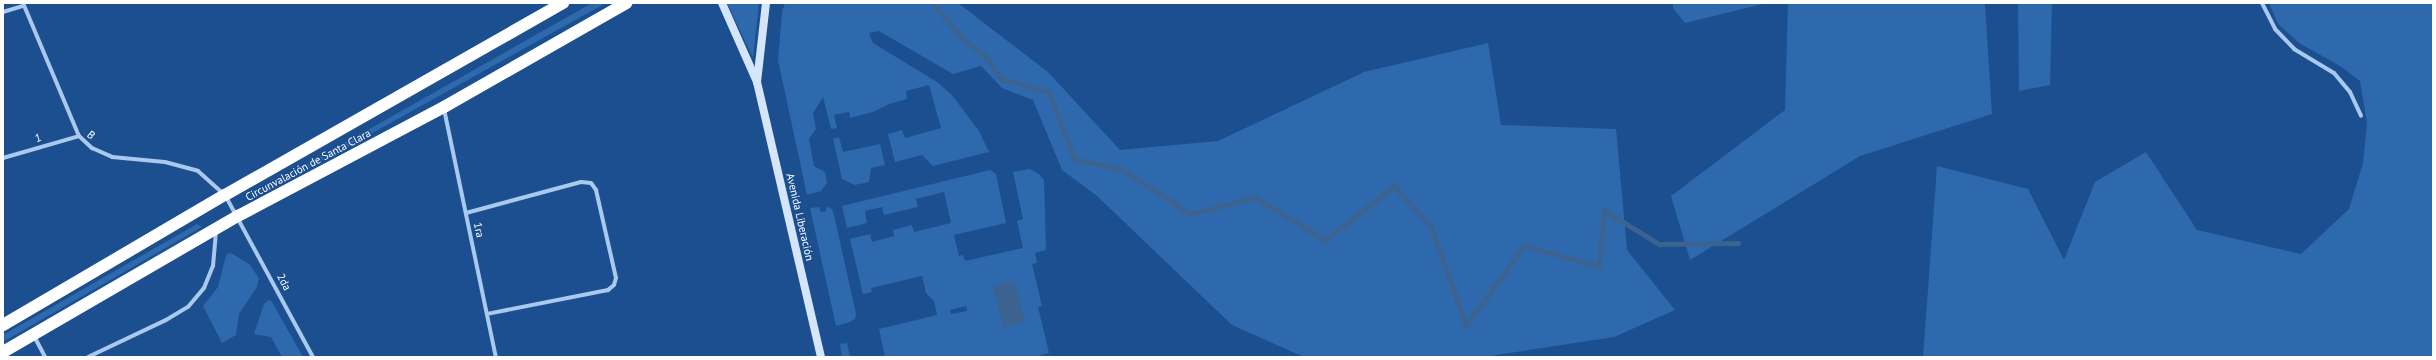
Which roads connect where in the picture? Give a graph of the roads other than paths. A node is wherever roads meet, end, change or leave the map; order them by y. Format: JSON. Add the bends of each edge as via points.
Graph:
{"nodes":[{"id":1,"x":563,"y":3,"type":"edge"},
{"id":2,"x":626,"y":3,"type":"edge"},
{"id":3,"x":722,"y":3,"type":"edge"},
{"id":4,"x":766,"y":3,"type":"edge"},
{"id":5,"x":2262,"y":3,"type":"edge"},
{"id":6,"x":23,"y":5,"type":"edge"},
{"id":7,"x":3,"y":12,"type":"edge"},
{"id":8,"x":757,"y":82,"type":"junction"},
{"id":9,"x":444,"y":107,"type":"junction"},
{"id":10,"x":2361,"y":116,"type":"dead end"},
{"id":11,"x":79,"y":136,"type":"junction"},
{"id":12,"x":3,"y":158,"type":"edge"},
{"id":13,"x":225,"y":195,"type":"junction"},
{"id":14,"x":466,"y":213,"type":"junction"},
{"id":15,"x":238,"y":216,"type":"junction"},
{"id":16,"x":216,"y":228,"type":"junction"},
{"id":17,"x":487,"y":314,"type":"junction"},
{"id":18,"x":3,"y":325,"type":"edge"},
{"id":19,"x":34,"y":335,"type":"junction"},
{"id":20,"x":3,"y":352,"type":"edge"},
{"id":21,"x":45,"y":357,"type":"edge"},
{"id":22,"x":88,"y":357,"type":"edge"},
{"id":23,"x":314,"y":357,"type":"edge"},
{"id":24,"x":496,"y":357,"type":"edge"},
{"id":25,"x":821,"y":357,"type":"edge"}],
"edges":[{"from":1,"to":13,"type":"highway","name":"Circunvalación de Santa Clara"},
{"from":2,"to":9,"type":"highway","name":"Circunvalación de Santa Clara"},
{"from":3,"to":8,"type":"main road","name":"Avenida Liberación"},
{"from":4,"to":8,"type":"main road","name":"Avenida Liberación"},
{"from":5,"to":10,"type":"street","via":[[2275,29],[2294,49],[2334,73],[2350,92]]},
{"from":6,"to":7,"type":"street"},
{"from":6,"to":11,"type":"street","name":"B"},
{"from":8,"to":25,"type":"main road","name":"Avenida Liberación"},
{"from":9,"to":14,"type":"street","name":"1ra"},
{"from":9,"to":15,"type":"highway","name":"Circunvalación de Santa Clara"},
{"from":11,"to":12,"type":"street","name":"1"},
{"from":11,"to":13,"type":"street","name":"B","via":[[92,148],[112,157],[165,162],[198,171]]},
{"from":13,"to":15,"type":"street","name":"B"},
{"from":13,"to":18,"type":"highway","name":"Circunvalación de Santa Clara"},
{"from":14,"to":17,"type":"street","name":"1ra"},
{"from":14,"to":17,"type":"street","via":[[581,182],[591,183],[596,190],[616,278],[614,285],[608,290]]},
{"from":15,"to":16,"type":"highway","name":"Circunvalación de Santa Clara"},
{"from":15,"to":23,"type":"street","name":"2da"},
{"from":16,"to":19,"type":"highway","name":"Circunvalación de Santa Clara"},
{"from":16,"to":22,"type":"street","via":[[213,266],[204,288],[188,307]]},
{"from":17,"to":24,"type":"street","name":"1ra"},
{"from":19,"to":20,"type":"highway","name":"Circunvalación de Santa Clara"},
{"from":19,"to":21,"type":"street"}]}
